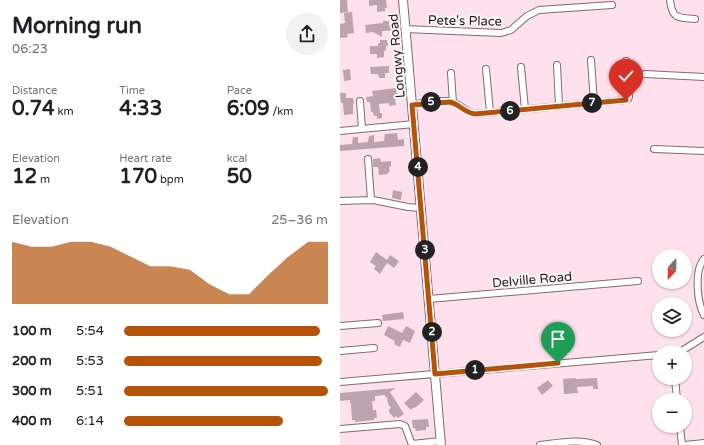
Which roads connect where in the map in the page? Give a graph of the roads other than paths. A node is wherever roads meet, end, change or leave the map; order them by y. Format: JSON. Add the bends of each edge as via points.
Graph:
{"nodes":[{"id":1,"x":403,"y":0,"type":"edge"},
{"id":2,"x":670,"y":0,"type":"edge"},
{"id":3,"x":612,"y":4,"type":"dead end"},
{"id":4,"x":695,"y":19,"type":"dead end"},
{"id":5,"x":406,"y":29,"type":"junction"},
{"id":6,"x":591,"y":60,"type":"dead end"},
{"id":7,"x":626,"y":61,"type":"dead end"},
{"id":8,"x":556,"y":65,"type":"dead end"},
{"id":9,"x":521,"y":67,"type":"dead end"},
{"id":10,"x":486,"y":69,"type":"dead end"},
{"id":11,"x":451,"y":73,"type":"dead end"},
{"id":12,"x":645,"y":74,"type":"dead end"},
{"id":13,"x":704,"y":77,"type":"edge"},
{"id":14,"x":360,"y":101,"type":"dead end"},
{"id":15,"x":453,"y":102,"type":"junction"},
{"id":16,"x":594,"y":103,"type":"junction"},
{"id":17,"x":412,"y":105,"type":"junction"},
{"id":18,"x":559,"y":106,"type":"junction"},
{"id":19,"x":525,"y":109,"type":"junction"},
{"id":20,"x":490,"y":112,"type":"junction"},
{"id":21,"x":414,"y":124,"type":"junction"},
{"id":22,"x":362,"y":129,"type":"junction"},
{"id":23,"x":340,"y":131,"type":"edge"},
{"id":24,"x":654,"y":148,"type":"dead end"},
{"id":25,"x":704,"y":151,"type":"edge"},
{"id":26,"x":368,"y":159,"type":"dead end"},
{"id":27,"x":371,"y":200,"type":"junction"},
{"id":28,"x":340,"y":201,"type":"edge"},
{"id":29,"x":421,"y":208,"type":"junction"},
{"id":30,"x":704,"y":259,"type":"edge"},
{"id":31,"x":638,"y":281,"type":"dead end"},
{"id":32,"x":429,"y":299,"type":"junction"},
{"id":33,"x":704,"y":315,"type":"edge"},
{"id":34,"x":378,"y":323,"type":"dead end"},
{"id":35,"x":340,"y":326,"type":"edge"},
{"id":36,"x":704,"y":337,"type":"edge"},
{"id":37,"x":691,"y":345,"type":"edge"},
{"id":38,"x":374,"y":348,"type":"dead end"},
{"id":39,"x":340,"y":351,"type":"edge"},
{"id":40,"x":652,"y":356,"type":"edge"},
{"id":41,"x":435,"y":374,"type":"junction"},
{"id":42,"x":340,"y":382,"type":"edge"},
{"id":43,"x":340,"y":429,"type":"edge"},
{"id":44,"x":681,"y":433,"type":"edge"},
{"id":45,"x":441,"y":443,"type":"edge"},
{"id":46,"x":704,"y":443,"type":"edge"},
{"id":47,"x":412,"y":444,"type":"edge"},
{"id":48,"x":540,"y":445,"type":"edge"},
{"id":49,"x":597,"y":445,"type":"edge"},
{"id":50,"x":682,"y":445,"type":"edge"},
{"id":51,"x":685,"y":445,"type":"edge"}],
"edges":[{"from":1,"to":5,"type":"street","name":"Longwy Road"},
{"from":2,"to":4,"type":"street","via":[[672,12],[676,16]]},
{"from":3,"to":5,"type":"street","name":"Pete's Place","via":[[539,10],[501,34]]},
{"from":5,"to":17,"type":"street","name":"Longwy Road"},
{"from":6,"to":16,"type":"street"},
{"from":7,"to":16,"type":"street","via":[[628,99]]},
{"from":8,"to":18,"type":"street"},
{"from":9,"to":19,"type":"street"},
{"from":10,"to":20,"type":"street"},
{"from":11,"to":15,"type":"street"},
{"from":12,"to":13,"type":"street"},
{"from":14,"to":22,"type":"street"},
{"from":15,"to":17,"type":"street"},
{"from":15,"to":20,"type":"street","via":[[470,113]]},
{"from":16,"to":18,"type":"street"},
{"from":17,"to":21,"type":"street","name":"Longwy Road"},
{"from":18,"to":19,"type":"street"},
{"from":19,"to":20,"type":"street"},
{"from":21,"to":22,"type":"street"},
{"from":21,"to":29,"type":"street","name":"Longwy Road"},
{"from":22,"to":23,"type":"street"},
{"from":24,"to":25,"type":"street"},
{"from":26,"to":27,"type":"street"},
{"from":27,"to":28,"type":"street"},
{"from":27,"to":29,"type":"street"},
{"from":29,"to":32,"type":"street","name":"Longwy Road"},
{"from":30,"to":33,"type":"street","via":[[701,262],[698,279]]},
{"from":31,"to":32,"type":"street","name":"Delville Road"},
{"from":32,"to":41,"type":"street","name":"Longwy Road"},
{"from":34,"to":35,"type":"street"},
{"from":36,"to":37,"type":"street"},
{"from":38,"to":39,"type":"street"},
{"from":40,"to":41,"type":"street"},
{"from":41,"to":42,"type":"street"},
{"from":41,"to":45,"type":"street","name":"Longwy Road"},
{"from":43,"to":47,"type":"street","via":[[403,424]]},
{"from":44,"to":50,"type":"street"},
{"from":45,"to":47,"type":"street"},
{"from":46,"to":51,"type":"street"},
{"from":48,"to":49,"type":"street","via":[[584,442]]}]}
